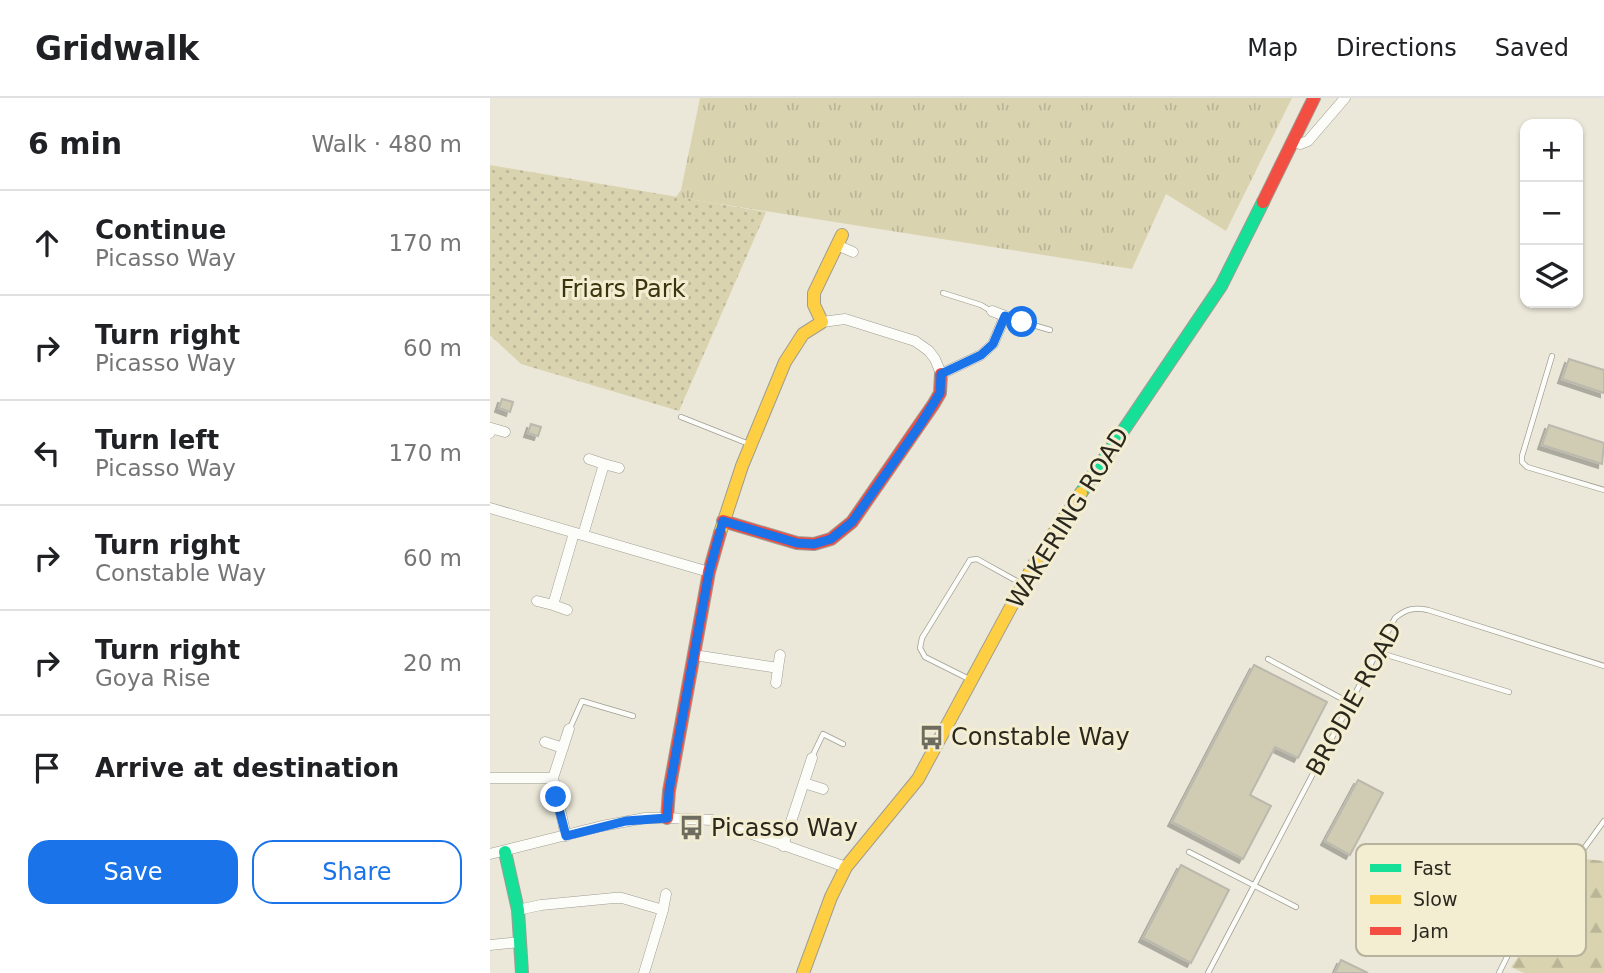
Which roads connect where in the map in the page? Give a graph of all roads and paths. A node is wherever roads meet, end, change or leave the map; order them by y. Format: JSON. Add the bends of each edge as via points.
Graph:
{"nodes":[{"id":1,"x":1314,"y":98,"type":"edge"},
{"id":2,"x":1345,"y":98,"type":"edge"},
{"id":3,"x":1293,"y":142,"type":"junction"},
{"id":4,"x":839,"y":240,"type":"joint"},
{"id":5,"x":853,"y":252,"type":"dead end"},
{"id":6,"x":943,"y":293,"type":"dead end"},
{"id":7,"x":992,"y":311,"type":"joint"},
{"id":8,"x":1005,"y":316,"type":"junction"},
{"id":9,"x":822,"y":321,"type":"junction"},
{"id":10,"x":1022,"y":322,"type":"joint"},
{"id":11,"x":1050,"y":330,"type":"dead end"},
{"id":12,"x":1552,"y":356,"type":"dead end"},
{"id":13,"x":941,"y":374,"type":"junction"},
{"id":14,"x":681,"y":417,"type":"dead end"},
{"id":15,"x":490,"y":430,"type":"edge"},
{"id":16,"x":505,"y":432,"type":"dead end"},
{"id":17,"x":750,"y":444,"type":"junction"},
{"id":18,"x":589,"y":460,"type":"dead end"},
{"id":19,"x":604,"y":464,"type":"junction"},
{"id":20,"x":619,"y":468,"type":"dead end"},
{"id":21,"x":1604,"y":490,"type":"edge"},
{"id":22,"x":490,"y":508,"type":"edge"},
{"id":23,"x":723,"y":521,"type":"junction"},
{"id":24,"x":579,"y":534,"type":"junction"},
{"id":25,"x":709,"y":572,"type":"junction"},
{"id":26,"x":1023,"y":584,"type":"junction"},
{"id":27,"x":537,"y":601,"type":"dead end"},
{"id":28,"x":553,"y":605,"type":"junction"},
{"id":29,"x":567,"y":610,"type":"dead end"},
{"id":30,"x":1377,"y":652,"type":"junction"},
{"id":31,"x":694,"y":655,"type":"junction"},
{"id":32,"x":780,"y":655,"type":"dead end"},
{"id":33,"x":1268,"y":659,"type":"dead end"},
{"id":34,"x":1604,"y":666,"type":"edge"},
{"id":35,"x":778,"y":668,"type":"junction"},
{"id":36,"x":972,"y":680,"type":"junction"},
{"id":37,"x":776,"y":683,"type":"dead end"},
{"id":38,"x":1509,"y":692,"type":"dead end"},
{"id":39,"x":1350,"y":703,"type":"junction"},
{"id":40,"x":633,"y":716,"type":"dead end"},
{"id":41,"x":569,"y":729,"type":"joint"},
{"id":42,"x":545,"y":742,"type":"dead end"},
{"id":43,"x":843,"y":744,"type":"dead end"},
{"id":44,"x":563,"y":748,"type":"junction"},
{"id":45,"x":812,"y":758,"type":"joint"},
{"id":46,"x":490,"y":778,"type":"edge"},
{"id":47,"x":553,"y":778,"type":"junction"},
{"id":48,"x":804,"y":783,"type":"junction"},
{"id":49,"x":823,"y":789,"type":"dead end"},
{"id":50,"x":667,"y":818,"type":"junction"},
{"id":51,"x":1604,"y":821,"type":"edge"},
{"id":52,"x":566,"y":836,"type":"junction"},
{"id":53,"x":783,"y":846,"type":"junction"},
{"id":54,"x":1586,"y":846,"type":"edge"},
{"id":55,"x":505,"y":852,"type":"junction"},
{"id":56,"x":1189,"y":852,"type":"dead end"},
{"id":57,"x":490,"y":854,"type":"edge"},
{"id":58,"x":846,"y":867,"type":"junction"},
{"id":59,"x":1254,"y":884,"type":"junction"},
{"id":60,"x":667,"y":894,"type":"dead end"},
{"id":61,"x":1296,"y":906,"type":"dead end"},
{"id":62,"x":519,"y":910,"type":"junction"},
{"id":63,"x":663,"y":910,"type":"junction"},
{"id":64,"x":520,"y":942,"type":"junction"},
{"id":65,"x":490,"y":945,"type":"edge"},
{"id":66,"x":1508,"y":956,"type":"edge"},
{"id":67,"x":522,"y":973,"type":"edge"},
{"id":68,"x":644,"y":973,"type":"edge"},
{"id":69,"x":803,"y":973,"type":"edge"},
{"id":70,"x":1208,"y":973,"type":"edge"},
{"id":71,"x":1499,"y":973,"type":"edge"}],
"edges":[{"from":1,"to":3,"type":"street","name":"WAKERING ROAD"},
{"from":2,"to":3,"type":"street","via":[[1308,141]]},
{"from":3,"to":26,"type":"street","name":"WAKERING ROAD","via":[[1221,286]]},
{"from":4,"to":5,"type":"street"},
{"from":4,"to":9,"type":"street","via":[[814,293]]},
{"from":6,"to":7,"type":"lane"},
{"from":7,"to":8,"type":"street"},
{"from":8,"to":10,"type":"street"},
{"from":8,"to":13,"type":"street","via":[[993,344],[981,355]]},
{"from":9,"to":13,"type":"street","via":[[845,318],[915,341],[936,359]]},
{"from":9,"to":17,"type":"street","via":[[794,345]]},
{"from":10,"to":11,"type":"lane"},
{"from":12,"to":21,"type":"lane","via":[[1522,462]]},
{"from":13,"to":23,"type":"street","via":[[940,393],[927,415],[852,522],[831,539],[797,543]]},
{"from":14,"to":17,"type":"lane"},
{"from":15,"to":16,"type":"street"},
{"from":17,"to":23,"type":"street"},
{"from":18,"to":19,"type":"street"},
{"from":19,"to":20,"type":"street"},
{"from":19,"to":24,"type":"street"},
{"from":22,"to":24,"type":"street"},
{"from":23,"to":25,"type":"street"},
{"from":24,"to":25,"type":"street"},
{"from":24,"to":28,"type":"street"},
{"from":25,"to":31,"type":"street"},
{"from":26,"to":36,"type":"street","name":"WAKERING ROAD"},
{"from":26,"to":36,"type":"lane","via":[[977,559],[970,560],[922,638],[920,648],[925,657]]},
{"from":27,"to":28,"type":"street"},
{"from":28,"to":29,"type":"street"},
{"from":30,"to":34,"type":"lane","name":"BRODIE ROAD","via":[[1395,618],[1418,608]]},
{"from":30,"to":38,"type":"lane"},
{"from":30,"to":39,"type":"lane","name":"BRODIE ROAD"},
{"from":31,"to":35,"type":"street"},
{"from":31,"to":50,"type":"street"},
{"from":32,"to":35,"type":"street"},
{"from":33,"to":39,"type":"lane"},
{"from":35,"to":37,"type":"street"},
{"from":36,"to":58,"type":"street","name":"WAKERING ROAD","via":[[918,779]]},
{"from":39,"to":59,"type":"lane","name":"BRODIE ROAD"},
{"from":40,"to":41,"type":"lane","via":[[582,701]]},
{"from":41,"to":44,"type":"street"},
{"from":42,"to":44,"type":"street"},
{"from":43,"to":45,"type":"lane","via":[[823,734]]},
{"from":44,"to":47,"type":"street"},
{"from":45,"to":48,"type":"street"},
{"from":46,"to":47,"type":"street"},
{"from":47,"to":52,"type":"street"},
{"from":48,"to":49,"type":"street"},
{"from":48,"to":53,"type":"street"},
{"from":50,"to":52,"type":"street","via":[[626,821]]},
{"from":50,"to":53,"type":"street","via":[[712,820]]},
{"from":51,"to":54,"type":"lane"},
{"from":52,"to":55,"type":"street"},
{"from":53,"to":58,"type":"street"},
{"from":55,"to":57,"type":"street"},
{"from":55,"to":62,"type":"street"},
{"from":56,"to":59,"type":"lane"},
{"from":58,"to":69,"type":"street","name":"WAKERING ROAD"},
{"from":59,"to":61,"type":"lane"},
{"from":59,"to":70,"type":"lane","name":"BRODIE ROAD"},
{"from":60,"to":63,"type":"street"},
{"from":62,"to":63,"type":"street","via":[[622,898]]},
{"from":62,"to":64,"type":"street"},
{"from":63,"to":68,"type":"street"},
{"from":64,"to":65,"type":"street"},
{"from":64,"to":67,"type":"street"},
{"from":66,"to":71,"type":"lane"}]}
